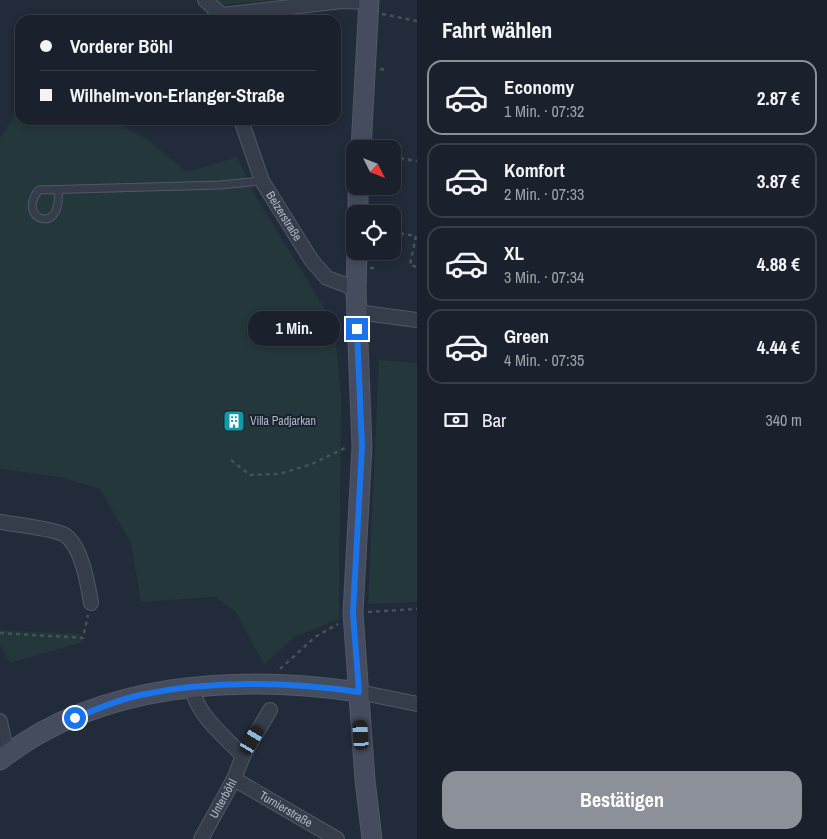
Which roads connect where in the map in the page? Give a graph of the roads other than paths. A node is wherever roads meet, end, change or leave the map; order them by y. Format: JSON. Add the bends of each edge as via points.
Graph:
{"nodes":[{"id":1,"x":205,"y":0,"type":"edge"},
{"id":2,"x":369,"y":5,"type":"edge"},
{"id":3,"x":220,"y":15,"type":"edge"},
{"id":4,"x":229,"y":15,"type":"edge"},
{"id":5,"x":243,"y":125,"type":"edge"},
{"id":6,"x":362,"y":140,"type":"edge"},
{"id":7,"x":262,"y":181,"type":"junction"},
{"id":8,"x":58,"y":190,"type":"junction"},
{"id":9,"x":357,"y":260,"type":"edge"},
{"id":10,"x":356,"y":291,"type":"junction"},
{"id":11,"x":357,"y":312,"type":"junction"},
{"id":12,"x":417,"y":320,"type":"edge"},
{"id":13,"x":0,"y":522,"type":"edge"},
{"id":14,"x":91,"y":603,"type":"road end"},
{"id":15,"x":192,"y":688,"type":"junction"},
{"id":16,"x":359,"y":692,"type":"junction"},
{"id":17,"x":417,"y":704,"type":"edge"},
{"id":18,"x":270,"y":710,"type":"dead end"},
{"id":19,"x":0,"y":721,"type":"edge"},
{"id":20,"x":243,"y":756,"type":"junction"},
{"id":21,"x":4,"y":757,"type":"edge"},
{"id":22,"x":234,"y":779,"type":"junction"},
{"id":23,"x":201,"y":839,"type":"edge"},
{"id":24,"x":337,"y":839,"type":"edge"},
{"id":25,"x":372,"y":839,"type":"edge"}],
"edges":[{"from":1,"to":3,"type":"street"},
{"from":2,"to":4,"type":"street","via":[[342,1]]},
{"from":2,"to":6,"type":"main road"},
{"from":5,"to":7,"type":"street","name":"Belzerstraße"},
{"from":7,"to":8,"type":"lane"},
{"from":7,"to":10,"type":"street","name":"Belzerstraße","via":[[312,261],[327,278]]},
{"from":8,"to":8,"type":"lane","via":[[39,190],[32,205],[34,214],[46,220],[51,218],[58,210]]},
{"from":9,"to":10,"type":"main road"},
{"from":10,"to":11,"type":"main road"},
{"from":11,"to":12,"type":"street"},
{"from":11,"to":16,"type":"main road","via":[[362,438],[353,613]]},
{"from":13,"to":14,"type":"street","via":[[64,535],[74,546],[82,564]]},
{"from":15,"to":16,"type":"main road","via":[[265,685]]},
{"from":15,"to":20,"type":"street","via":[[200,711]]},
{"from":15,"to":21,"type":"main road","via":[[139,695],[106,705],[44,731]]},
{"from":16,"to":17,"type":"street"},
{"from":16,"to":25,"type":"main road"},
{"from":18,"to":20,"type":"street","name":"Unterböhl"},
{"from":19,"to":21,"type":"street"},
{"from":20,"to":22,"type":"street","name":"Unterböhl"},
{"from":22,"to":23,"type":"street","name":"Unterböhl"},
{"from":22,"to":24,"type":"street","name":"Turnierstraße"}]}
